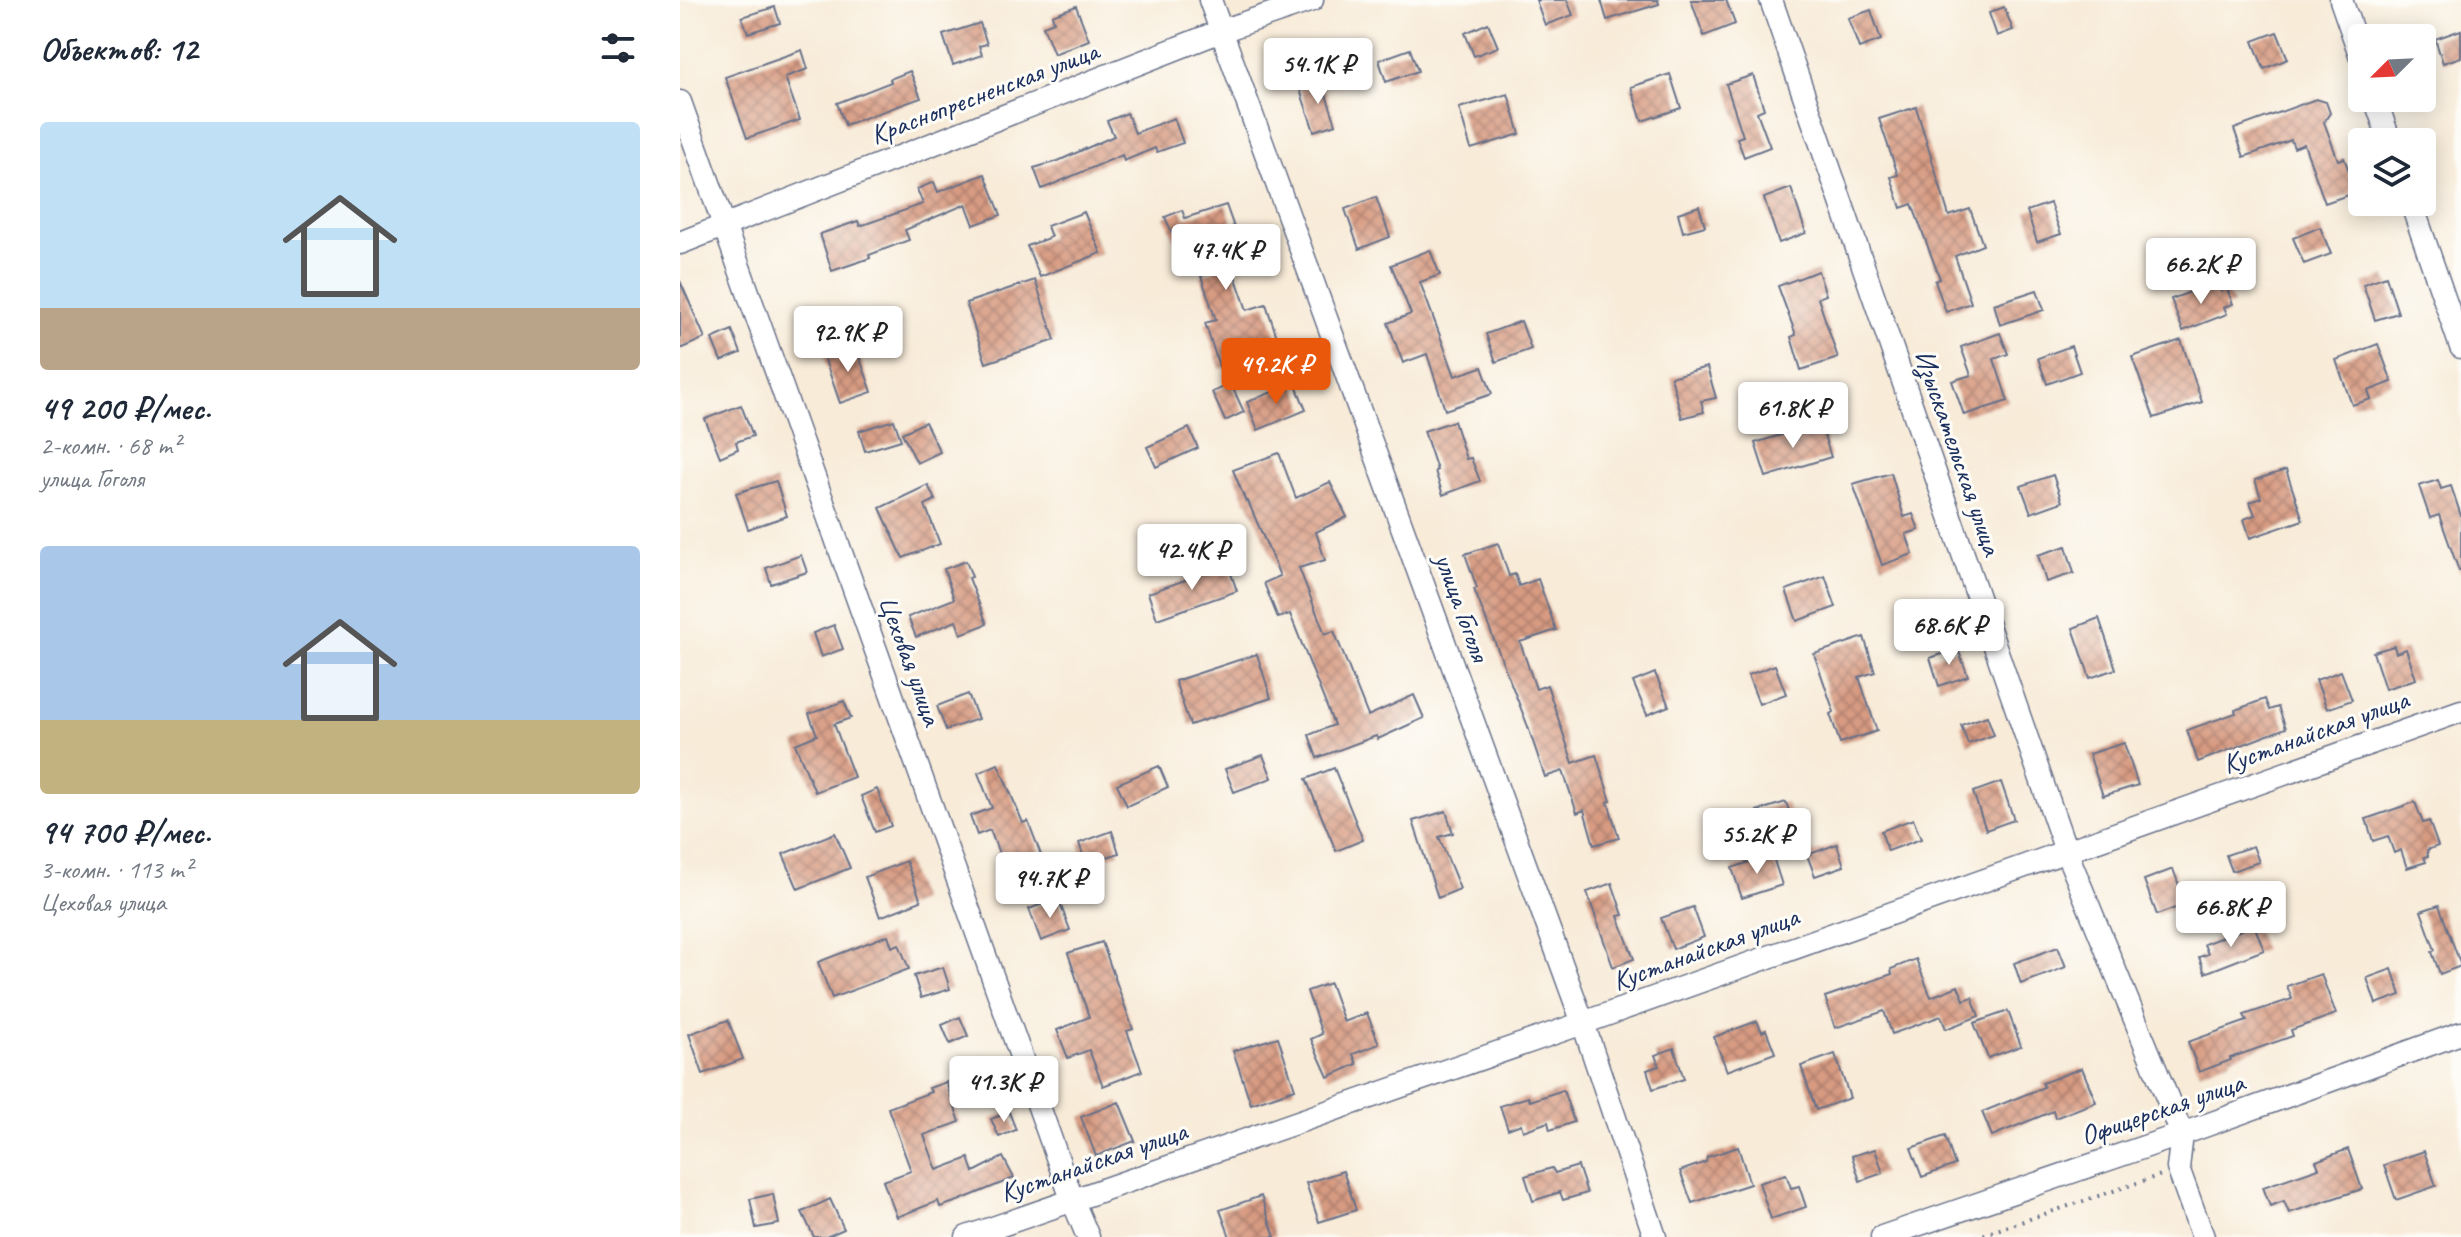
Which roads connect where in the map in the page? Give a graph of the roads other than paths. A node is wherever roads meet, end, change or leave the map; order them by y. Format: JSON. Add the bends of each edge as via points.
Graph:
{"nodes":[{"id":1,"x":1210,"y":0,"type":"edge"},
{"id":2,"x":1312,"y":0,"type":"edge"},
{"id":3,"x":1771,"y":0,"type":"edge"},
{"id":4,"x":2341,"y":0,"type":"edge"},
{"id":5,"x":2349,"y":24,"type":"edge"},
{"id":6,"x":1221,"y":31,"type":"junction"},
{"id":7,"x":680,"y":102,"type":"edge"},
{"id":8,"x":2416,"y":216,"type":"edge"},
{"id":9,"x":724,"y":227,"type":"junction"},
{"id":10,"x":680,"y":243,"type":"edge"},
{"id":11,"x":2461,"y":347,"type":"edge"},
{"id":12,"x":2461,"y":711,"type":"edge"},
{"id":13,"x":2066,"y":851,"type":"junction"},
{"id":14,"x":1583,"y":1023,"type":"junction"},
{"id":15,"x":2461,"y":1033,"type":"edge"},
{"id":16,"x":2182,"y":1134,"type":"junction"},
{"id":17,"x":1072,"y":1199,"type":"junction"},
{"id":18,"x":967,"y":1237,"type":"edge"},
{"id":19,"x":1088,"y":1237,"type":"edge"},
{"id":20,"x":1655,"y":1237,"type":"edge"},
{"id":21,"x":1882,"y":1237,"type":"edge"},
{"id":22,"x":2203,"y":1237,"type":"edge"}],
"edges":[{"from":1,"to":6,"type":"street","name":"улица Гоголя"},
{"from":2,"to":6,"type":"street","name":"Краснопресненская улица"},
{"from":3,"to":13,"type":"street","name":"Изыскательская улица"},
{"from":4,"to":5,"type":"street"},
{"from":6,"to":9,"type":"street","name":"Краснопресненская улица"},
{"from":6,"to":14,"type":"street","name":"улица Гоголя"},
{"from":7,"to":9,"type":"street","name":"Цеховая улица"},
{"from":8,"to":11,"type":"street"},
{"from":9,"to":10,"type":"street","name":"Краснопресненская улица"},
{"from":9,"to":17,"type":"street","name":"Цеховая улица"},
{"from":12,"to":13,"type":"street","name":"Кустанайская улица"},
{"from":13,"to":14,"type":"street","name":"Кустанайская улица"},
{"from":13,"to":16,"type":"street","name":"Изыскательская улица"},
{"from":14,"to":17,"type":"street","name":"Кустанайская улица"},
{"from":14,"to":20,"type":"street","name":"улица Гоголя"},
{"from":15,"to":16,"type":"street","name":"Офицерская улица"},
{"from":16,"to":21,"type":"street","name":"Офицерская улица"},
{"from":16,"to":22,"type":"street","name":"Изыскательская улица","via":[[2178,1168]]},
{"from":17,"to":18,"type":"street","name":"Кустанайская улица"},
{"from":17,"to":19,"type":"street","name":"Цеховая улица"}]}
